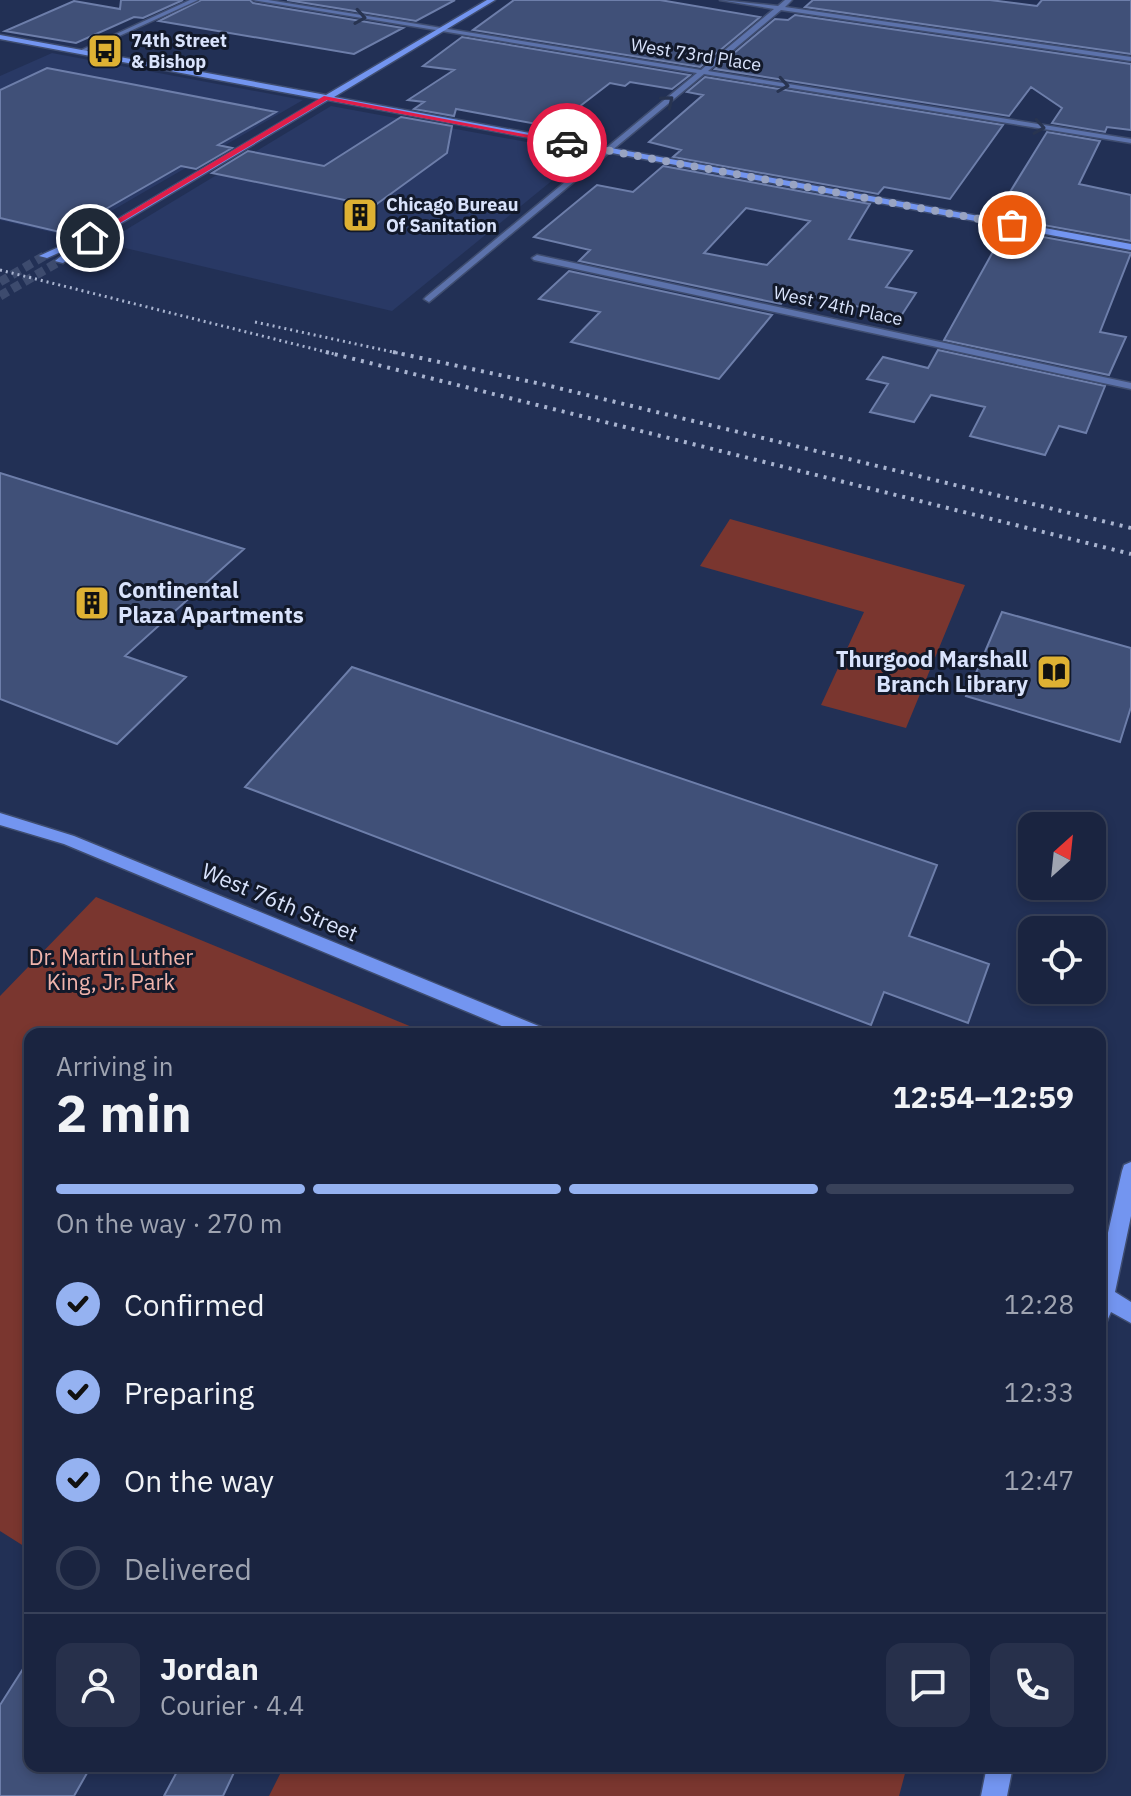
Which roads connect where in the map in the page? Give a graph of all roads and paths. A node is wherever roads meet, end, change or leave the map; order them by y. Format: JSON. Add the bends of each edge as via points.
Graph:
{"nodes":[{"id":1,"x":195,"y":0,"type":"edge"},
{"id":2,"x":256,"y":0,"type":"edge"},
{"id":3,"x":492,"y":0,"type":"edge"},
{"id":4,"x":723,"y":0,"type":"edge"},
{"id":5,"x":789,"y":0,"type":"edge"},
{"id":6,"x":779,"y":8,"type":"junction"},
{"id":7,"x":441,"y":30,"type":"junction"},
{"id":8,"x":0,"y":37,"type":"edge"},
{"id":9,"x":80,"y":52,"type":"junction"},
{"id":10,"x":1131,"y":59,"type":"edge"},
{"id":11,"x":703,"y":72,"type":"junction"},
{"id":12,"x":326,"y":98,"type":"junction"},
{"id":13,"x":1131,"y":141,"type":"edge"},
{"id":14,"x":608,"y":150,"type":"junction"},
{"id":15,"x":90,"y":238,"type":"junction"},
{"id":16,"x":1131,"y":247,"type":"edge"},
{"id":17,"x":44,"y":256,"type":"tunnel mouth"},
{"id":18,"x":537,"y":258,"type":"dead end"},
{"id":19,"x":60,"y":261,"type":"tunnel mouth"},
{"id":20,"x":429,"y":299,"type":"dead end"},
{"id":21,"x":1131,"y":386,"type":"edge"},
{"id":22,"x":0,"y":819,"type":"edge"},
{"id":23,"x":525,"y":1028,"type":"edge"},
{"id":24,"x":1131,"y":1171,"type":"edge"},
{"id":25,"x":1106,"y":1279,"type":"edge"},
{"id":26,"x":1106,"y":1303,"type":"edge"},
{"id":27,"x":1131,"y":1313,"type":"edge"},
{"id":28,"x":999,"y":1772,"type":"edge"},
{"id":29,"x":994,"y":1796,"type":"edge"}],
"edges":[{"from":1,"to":9,"type":"street"},
{"from":2,"to":7,"type":"street","name":"West 73rd Place","one_way":true},
{"from":3,"to":7,"type":"street"},
{"from":4,"to":6,"type":"street"},
{"from":5,"to":6,"type":"street"},
{"from":6,"to":10,"type":"street"},
{"from":6,"to":11,"type":"street"},
{"from":7,"to":11,"type":"street","name":"West 73rd Place"},
{"from":7,"to":12,"type":"street"},
{"from":8,"to":9,"type":"street"},
{"from":9,"to":12,"type":"street"},
{"from":11,"to":13,"type":"street","name":"West 73rd Place","one_way":true},
{"from":14,"to":11,"type":"street","one_way":true},
{"from":12,"to":14,"type":"street"},
{"from":12,"to":15,"type":"street"},
{"from":14,"to":16,"type":"street"},
{"from":14,"to":20,"type":"street"},
{"from":15,"to":17,"type":"street"},
{"from":15,"to":19,"type":"street"},
{"from":18,"to":21,"type":"street","name":"West 74th Place"},
{"from":22,"to":23,"type":"street","name":"West 76th Street","via":[[69,840]]},
{"from":24,"to":25,"type":"street"},
{"from":26,"to":27,"type":"street"},
{"from":28,"to":29,"type":"street"}]}
